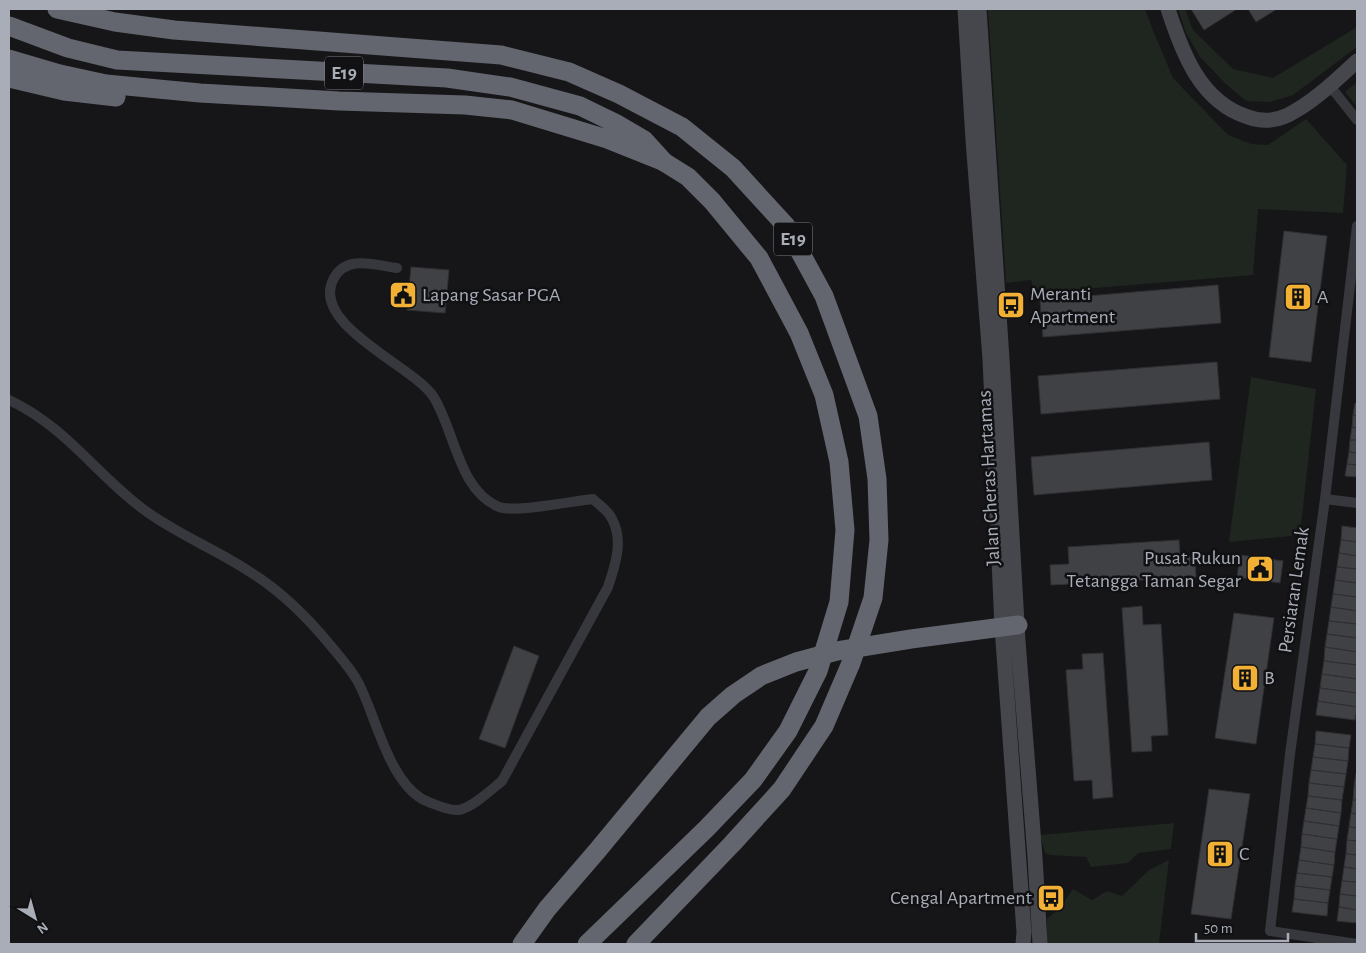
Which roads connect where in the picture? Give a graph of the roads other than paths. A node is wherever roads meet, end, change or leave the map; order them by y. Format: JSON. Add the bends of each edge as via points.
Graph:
{"nodes":[{"id":1,"x":57,"y":9,"type":"edge"},
{"id":2,"x":965,"y":9,"type":"edge"},
{"id":3,"x":979,"y":9,"type":"edge"},
{"id":4,"x":1168,"y":9,"type":"edge"},
{"id":5,"x":9,"y":26,"type":"edge"},
{"id":6,"x":9,"y":59,"type":"edge"},
{"id":7,"x":1357,"y":61,"type":"edge"},
{"id":8,"x":9,"y":78,"type":"edge"},
{"id":9,"x":1330,"y":86,"type":"junction"},
{"id":10,"x":200,"y":93,"type":"junction"},
{"id":11,"x":1357,"y":120,"type":"edge"},
{"id":12,"x":980,"y":140,"type":"junction"},
{"id":13,"x":664,"y":162,"type":"junction"},
{"id":14,"x":1357,"y":226,"type":"edge"},
{"id":15,"x":397,"y":268,"type":"dead end"},
{"id":16,"x":9,"y":400,"type":"edge"},
{"id":17,"x":1325,"y":499,"type":"junction"},
{"id":18,"x":1357,"y":503,"type":"edge"},
{"id":19,"x":1010,"y":626,"type":"junction"},
{"id":20,"x":522,"y":944,"type":"edge"},
{"id":21,"x":587,"y":944,"type":"edge"},
{"id":22,"x":636,"y":944,"type":"edge"},
{"id":23,"x":1023,"y":944,"type":"edge"},
{"id":24,"x":1040,"y":944,"type":"edge"},
{"id":25,"x":1357,"y":944,"type":"edge"}],
"edges":[{"from":1,"to":22,"type":"highway","number":"E19","bridge":true,"via":[[114,22],[174,30],[501,55],[569,72],[682,128],[733,168],[786,226],[824,296],[868,416],[878,497],[879,540],[873,598],[824,726],[782,789]]},
{"from":2,"to":12,"type":"street","name":"Jalan Cheras Hartamas"},
{"from":3,"to":12,"type":"street","name":"Jalan Cheras Hartamas"},
{"from":4,"to":9,"type":"street","via":[[1177,38],[1194,73],[1214,98],[1227,108],[1257,120],[1273,120],[1288,115]]},
{"from":5,"to":13,"type":"highway","number":"E19","via":[[68,48],[117,60],[447,78],[510,87],[580,106],[644,140]]},
{"from":6,"to":10,"type":"highway","via":[[106,84]]},
{"from":7,"to":9,"type":"street"},
{"from":8,"to":10,"type":"highway","via":[[64,91],[111,97]]},
{"from":9,"to":11,"type":"street"},
{"from":10,"to":13,"type":"highway","via":[[512,110],[606,139]]},
{"from":12,"to":19,"type":"street","name":"Jalan Cheras Hartamas","via":[[990,359]]},
{"from":13,"to":21,"type":"highway","number":"E19","bridge":true,"via":[[688,177],[712,201],[758,258],[799,333],[824,395],[839,462],[845,530],[838,602],[818,671],[788,731],[753,780]]},
{"from":14,"to":17,"type":"street","name":"Persiaran Lemak"},
{"from":15,"to":16,"type":"street","via":[[356,262],[340,268],[330,290],[332,303],[341,319],[360,339],[432,395],[466,477],[484,498],[501,508],[532,508],[593,499],[612,518],[617,534],[617,560],[608,587],[502,781],[458,810],[422,799],[397,773],[357,680],[304,616],[250,571],[143,509],[107,479],[56,428]]},
{"from":17,"to":18,"type":"street"},
{"from":17,"to":25,"type":"street","name":"Persiaran Lemak","via":[[1290,754],[1270,932]]},
{"from":19,"to":20,"type":"highway","via":[[837,652],[761,676],[733,695],[689,738],[547,909]]},
{"from":19,"to":23,"type":"street","name":"Jalan Cheras Hartamas"},
{"from":19,"to":24,"type":"street","name":"Jalan Cheras Hartamas","via":[[1035,857]]}]}
